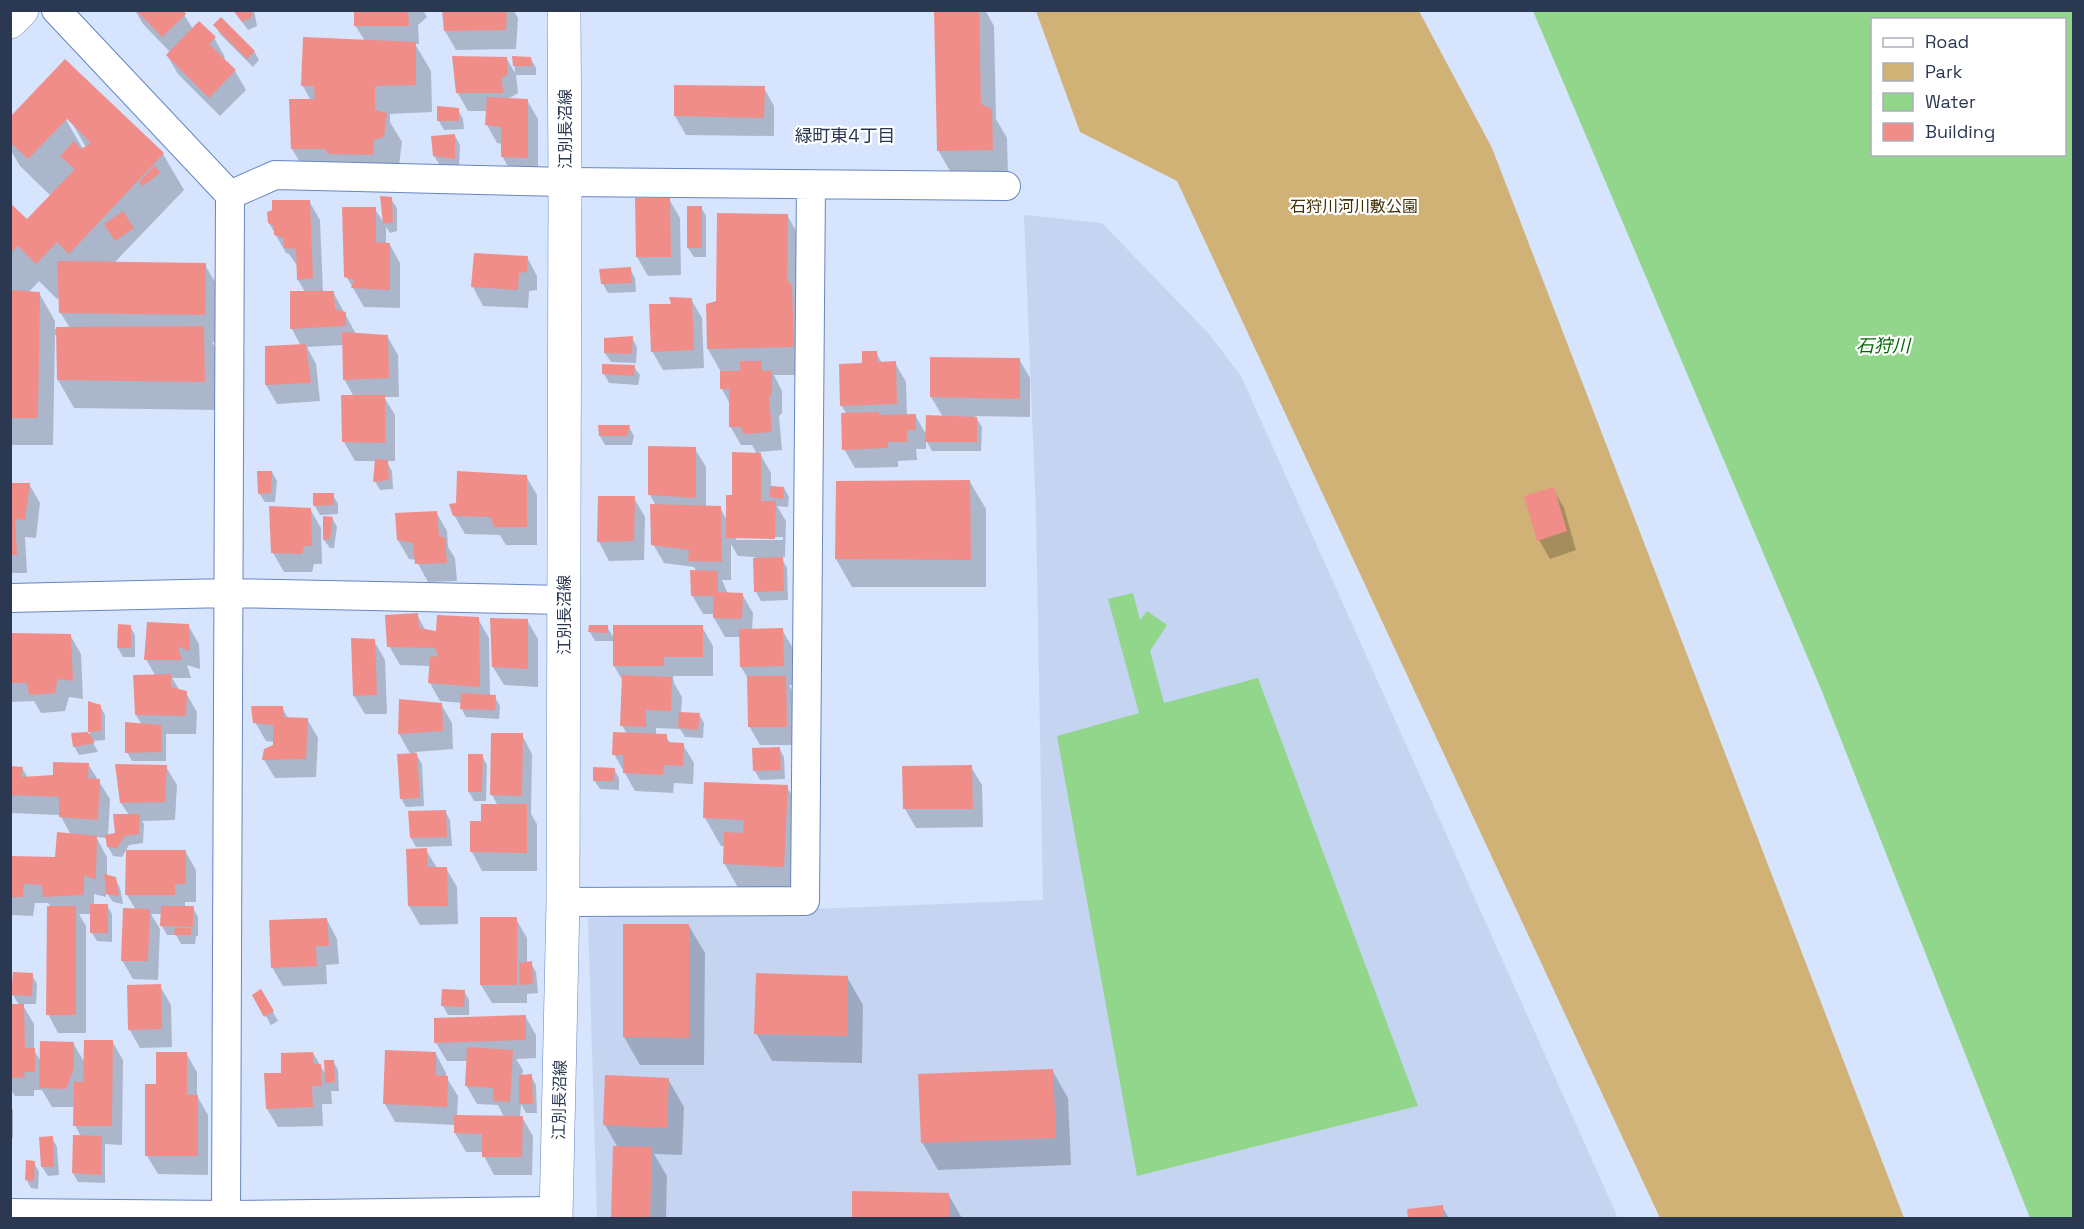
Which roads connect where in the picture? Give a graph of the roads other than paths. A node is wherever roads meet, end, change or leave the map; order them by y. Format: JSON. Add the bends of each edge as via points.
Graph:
{"nodes":[{"id":1,"x":22,"y":10,"type":"edge"},
{"id":2,"x":56,"y":10,"type":"edge"},
{"id":3,"x":564,"y":10,"type":"edge"},
{"id":4,"x":10,"y":22,"type":"edge"},
{"id":5,"x":565,"y":182,"type":"junction"},
{"id":6,"x":811,"y":185,"type":"junction"},
{"id":7,"x":1006,"y":186,"type":"dead end"},
{"id":8,"x":230,"y":195,"type":"junction"},
{"id":9,"x":228,"y":593,"type":"junction"},
{"id":10,"x":10,"y":598,"type":"edge"},
{"id":11,"x":564,"y":600,"type":"junction"},
{"id":12,"x":563,"y":902,"type":"junction"},
{"id":13,"x":10,"y":1213,"type":"edge"},
{"id":14,"x":226,"y":1215,"type":"junction"},
{"id":15,"x":556,"y":1215,"type":"edge"}],
"edges":[{"from":1,"to":4,"type":"main road"},
{"from":2,"to":8,"type":"street"},
{"from":3,"to":5,"type":"main road","name":"江別長沼線"},
{"from":5,"to":6,"type":"street"},
{"from":5,"to":8,"type":"street","via":[[274,176]]},
{"from":5,"to":11,"type":"main road","name":"江別長沼線"},
{"from":6,"to":7,"type":"street"},
{"from":6,"to":12,"type":"street","via":[[805,901]]},
{"from":8,"to":9,"type":"street"},
{"from":9,"to":10,"type":"street"},
{"from":9,"to":11,"type":"street"},
{"from":9,"to":14,"type":"street"},
{"from":11,"to":12,"type":"main road","name":"江別長沼線"},
{"from":12,"to":15,"type":"main road","name":"江別長沼線"},
{"from":13,"to":14,"type":"street"},
{"from":14,"to":15,"type":"street"}]}
